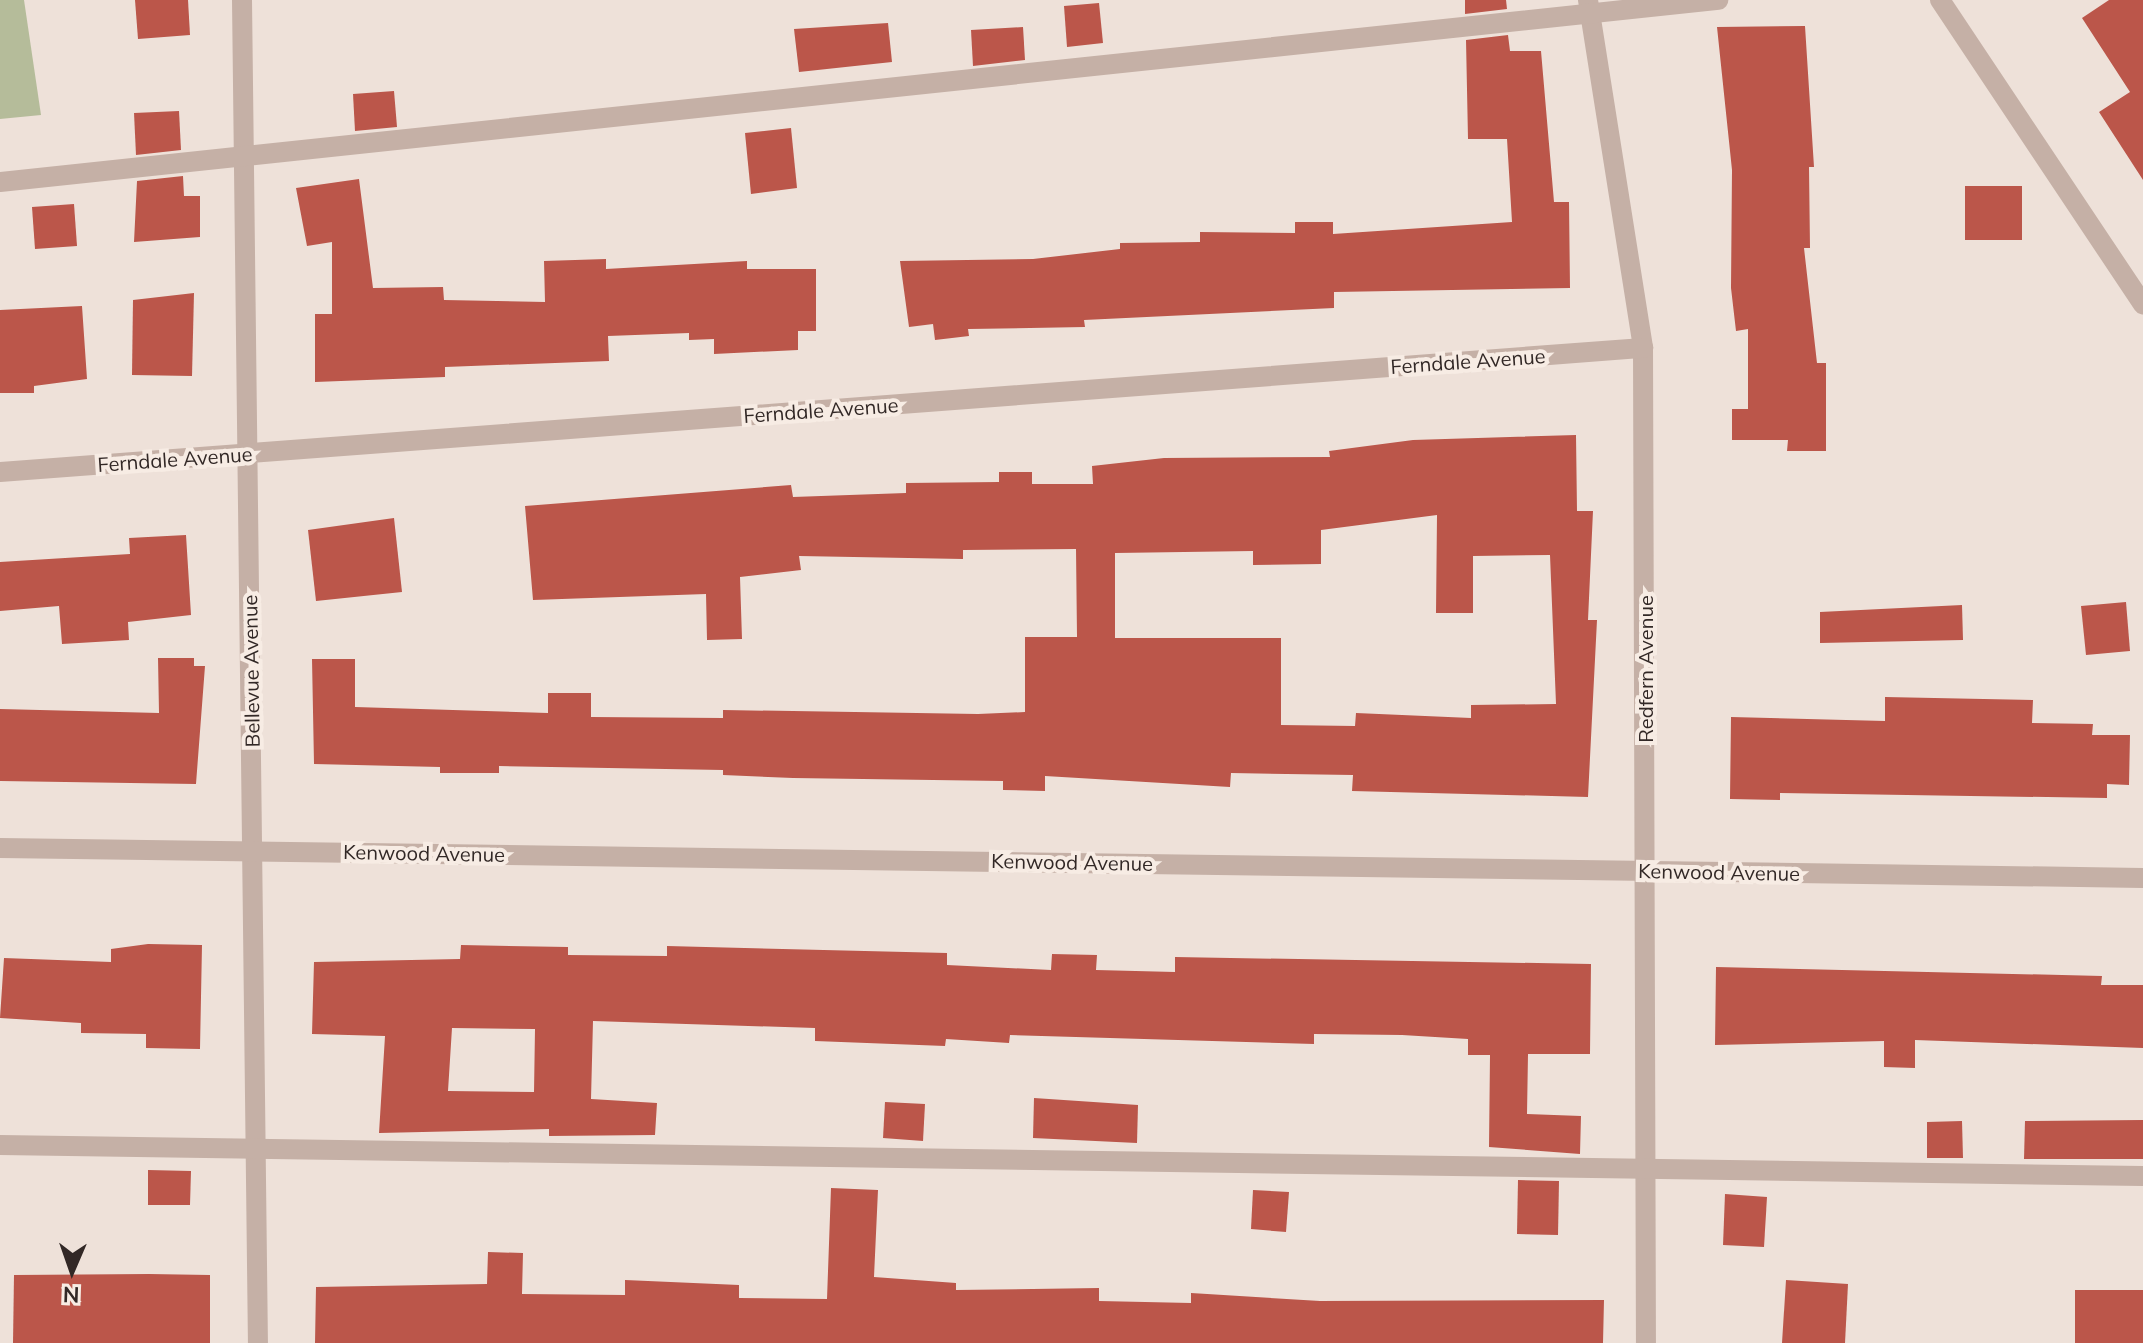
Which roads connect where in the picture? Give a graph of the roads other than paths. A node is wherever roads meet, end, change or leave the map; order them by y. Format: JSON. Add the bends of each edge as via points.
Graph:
{"nodes":[{"id":1,"x":242,"y":0,"type":"edge"},
{"id":2,"x":1718,"y":0,"type":"edge"},
{"id":3,"x":1940,"y":0,"type":"edge"},
{"id":4,"x":1590,"y":8,"type":"edge"},
{"id":5,"x":244,"y":156,"type":"junction"},
{"id":6,"x":0,"y":182,"type":"edge"},
{"id":7,"x":2143,"y":304,"type":"edge"},
{"id":8,"x":1643,"y":348,"type":"junction"},
{"id":9,"x":248,"y":454,"type":"junction"},
{"id":10,"x":0,"y":472,"type":"edge"},
{"id":11,"x":0,"y":848,"type":"edge"},
{"id":12,"x":253,"y":850,"type":"junction"},
{"id":13,"x":1646,"y":871,"type":"junction"},
{"id":14,"x":2143,"y":878,"type":"edge"},
{"id":15,"x":256,"y":1144,"type":"junction"},
{"id":16,"x":0,"y":1145,"type":"edge"},
{"id":17,"x":1646,"y":1170,"type":"junction"},
{"id":18,"x":2143,"y":1176,"type":"edge"},
{"id":19,"x":258,"y":1343,"type":"edge"},
{"id":20,"x":1646,"y":1343,"type":"edge"}],
"edges":[{"from":1,"to":5,"type":"street","name":"Bellevue Avenue"},
{"from":2,"to":4,"type":"street"},
{"from":3,"to":7,"type":"street"},
{"from":4,"to":5,"type":"street"},
{"from":4,"to":8,"type":"street","name":"Redfern Avenue"},
{"from":5,"to":6,"type":"street"},
{"from":5,"to":9,"type":"street","name":"Bellevue Avenue"},
{"from":8,"to":9,"type":"street","name":"Ferndale Avenue"},
{"from":8,"to":13,"type":"street","name":"Redfern Avenue"},
{"from":9,"to":10,"type":"street","name":"Ferndale Avenue"},
{"from":9,"to":12,"type":"street","name":"Bellevue Avenue"},
{"from":11,"to":12,"type":"street","name":"Kenwood Avenue"},
{"from":12,"to":13,"type":"street","name":"Kenwood Avenue"},
{"from":12,"to":15,"type":"street","name":"Bellevue Avenue"},
{"from":13,"to":14,"type":"street","name":"Kenwood Avenue"},
{"from":13,"to":17,"type":"street","name":"Redfern Avenue"},
{"from":15,"to":16,"type":"street"},
{"from":15,"to":17,"type":"street"},
{"from":15,"to":19,"type":"street","name":"Bellevue Avenue"},
{"from":17,"to":18,"type":"street"},
{"from":17,"to":20,"type":"street","name":"Redfern Avenue"}]}
